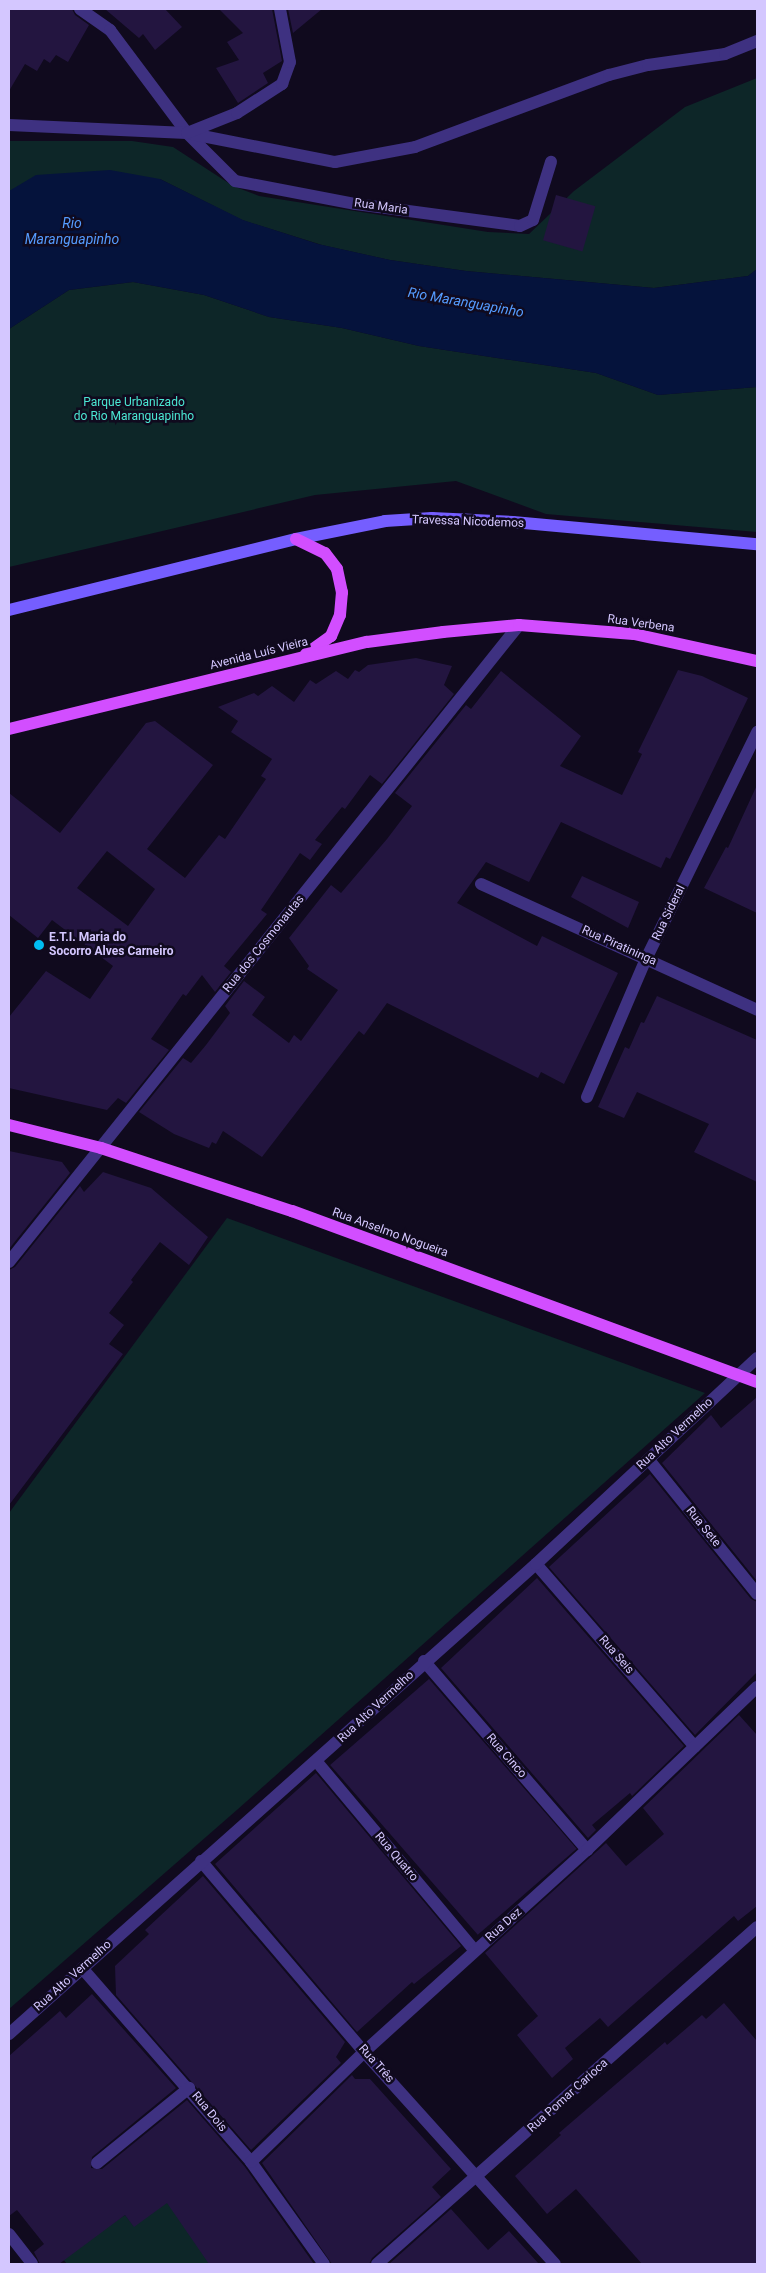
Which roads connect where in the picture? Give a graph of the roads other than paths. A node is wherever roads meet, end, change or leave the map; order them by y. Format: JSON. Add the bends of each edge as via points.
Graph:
{"nodes":[{"id":1,"x":80,"y":9,"type":"edge"},
{"id":2,"x":280,"y":9,"type":"edge"},
{"id":3,"x":757,"y":41,"type":"edge"},
{"id":4,"x":9,"y":125,"type":"edge"},
{"id":5,"x":187,"y":133,"type":"junction"},
{"id":6,"x":551,"y":162,"type":"dead end"},
{"id":7,"x":296,"y":539,"type":"junction"},
{"id":8,"x":757,"y":544,"type":"edge"},
{"id":9,"x":9,"y":610,"type":"edge"},
{"id":10,"x":519,"y":625,"type":"junction"},
{"id":11,"x":301,"y":658,"type":"junction"},
{"id":12,"x":757,"y":661,"type":"edge"},
{"id":13,"x":9,"y":729,"type":"edge"},
{"id":14,"x":757,"y":732,"type":"edge"},
{"id":15,"x":480,"y":884,"type":"dead end"},
{"id":16,"x":646,"y":959,"type":"junction"},
{"id":17,"x":757,"y":1010,"type":"edge"},
{"id":18,"x":587,"y":1098,"type":"dead end"},
{"id":19,"x":9,"y":1125,"type":"edge"},
{"id":20,"x":101,"y":1148,"type":"junction"},
{"id":21,"x":9,"y":1262,"type":"edge"},
{"id":22,"x":757,"y":1358,"type":"edge"},
{"id":23,"x":738,"y":1375,"type":"junction"},
{"id":24,"x":757,"y":1382,"type":"edge"},
{"id":25,"x":649,"y":1460,"type":"junction"},
{"id":26,"x":536,"y":1564,"type":"junction"},
{"id":27,"x":757,"y":1594,"type":"edge"},
{"id":28,"x":424,"y":1661,"type":"junction"},
{"id":29,"x":757,"y":1687,"type":"edge"},
{"id":30,"x":695,"y":1747,"type":"junction"},
{"id":31,"x":317,"y":1762,"type":"junction"},
{"id":32,"x":587,"y":1850,"type":"junction"},
{"id":33,"x":201,"y":1861,"type":"junction"},
{"id":34,"x":757,"y":1927,"type":"edge"},
{"id":35,"x":475,"y":1951,"type":"junction"},
{"id":36,"x":82,"y":1968,"type":"junction"},
{"id":37,"x":9,"y":2034,"type":"edge"},
{"id":38,"x":364,"y":2052,"type":"junction"},
{"id":39,"x":189,"y":2088,"type":"junction"},
{"id":40,"x":251,"y":2162,"type":"junction"},
{"id":41,"x":97,"y":2163,"type":"dead end"},
{"id":42,"x":478,"y":2177,"type":"junction"},
{"id":43,"x":9,"y":2234,"type":"edge"},
{"id":44,"x":32,"y":2263,"type":"dead end"},
{"id":45,"x":324,"y":2264,"type":"edge"},
{"id":46,"x":377,"y":2264,"type":"edge"},
{"id":47,"x":555,"y":2264,"type":"edge"}],
"edges":[{"from":1,"to":5,"type":"street","name":"Rua Maria","via":[[110,30]]},
{"from":2,"to":5,"type":"street","via":[[290,62],[282,84],[237,113]]},
{"from":3,"to":5,"type":"street","via":[[725,54],[648,65],[608,75],[415,147],[335,162]]},
{"from":4,"to":5,"type":"street"},
{"from":5,"to":6,"type":"street","name":"Rua Maria","via":[[235,181],[356,204],[520,226],[533,220]]},
{"from":7,"to":8,"type":"main road","name":"Travessa Nicodemos","via":[[385,521],[432,518]]},
{"from":7,"to":9,"type":"main road","name":"Travessa Nicodemos"},
{"from":7,"to":11,"type":"main road","via":[[325,553],[337,569],[342,592],[340,615],[330,636]]},
{"from":10,"to":11,"type":"main road","name":"Avenida Luís Vieira","via":[[367,642]]},
{"from":10,"to":12,"type":"main road","name":"Rua Verbena","via":[[634,634]]},
{"from":10,"to":20,"type":"street","name":"Rua dos Cosmonautas"},
{"from":11,"to":13,"type":"main road","name":"Avenida Luís Vieira"},
{"from":14,"to":16,"type":"street","name":"Rua Sideral"},
{"from":15,"to":16,"type":"street","name":"Rua Piratininga"},
{"from":16,"to":17,"type":"street","name":"Rua Piratininga"},
{"from":16,"to":18,"type":"street","name":"Rua Sideral"},
{"from":19,"to":20,"type":"main road","name":"Rua Anselmo Nogueira"},
{"from":20,"to":21,"type":"street","name":"Rua dos Cosmonautas"},
{"from":20,"to":23,"type":"main road","name":"Rua Anselmo Nogueira","via":[[292,1211]]},
{"from":22,"to":23,"type":"street","name":"Rua Alto Vermelho"},
{"from":23,"to":24,"type":"main road","name":"Rua Anselmo Nogueira"},
{"from":23,"to":25,"type":"street","name":"Rua Alto Vermelho"},
{"from":25,"to":26,"type":"street","name":"Rua Alto Vermelho"},
{"from":25,"to":27,"type":"street","name":"Rua Sete"},
{"from":26,"to":28,"type":"street","name":"Rua Alto Vermelho"},
{"from":26,"to":30,"type":"street","name":"Rua Seis"},
{"from":28,"to":31,"type":"street","name":"Rua Alto Vermelho"},
{"from":28,"to":32,"type":"street","name":"Rua Cinco"},
{"from":29,"to":30,"type":"street","name":"Rua Dez"},
{"from":30,"to":32,"type":"street","name":"Rua Dez"},
{"from":31,"to":33,"type":"street","name":"Rua Alto Vermelho"},
{"from":31,"to":35,"type":"street","name":"Rua Quatro"},
{"from":32,"to":35,"type":"street","name":"Rua Dez"},
{"from":33,"to":36,"type":"street","name":"Rua Alto Vermelho"},
{"from":33,"to":38,"type":"street","name":"Rua Três"},
{"from":34,"to":42,"type":"street","name":"Rua Pomar Carioca"},
{"from":35,"to":38,"type":"street","name":"Rua Dez"},
{"from":36,"to":37,"type":"street","name":"Rua Alto Vermelho"},
{"from":36,"to":39,"type":"street","name":"Rua Dois"},
{"from":38,"to":40,"type":"street","name":"Rua Dez"},
{"from":38,"to":42,"type":"street","name":"Rua Três"},
{"from":39,"to":40,"type":"street","name":"Rua Dois"},
{"from":39,"to":41,"type":"street"},
{"from":40,"to":45,"type":"street","name":"Rua Dois"},
{"from":42,"to":46,"type":"street","name":"Rua Pomar Carioca"},
{"from":42,"to":47,"type":"street","name":"Rua Três"},
{"from":43,"to":44,"type":"street"}]}
